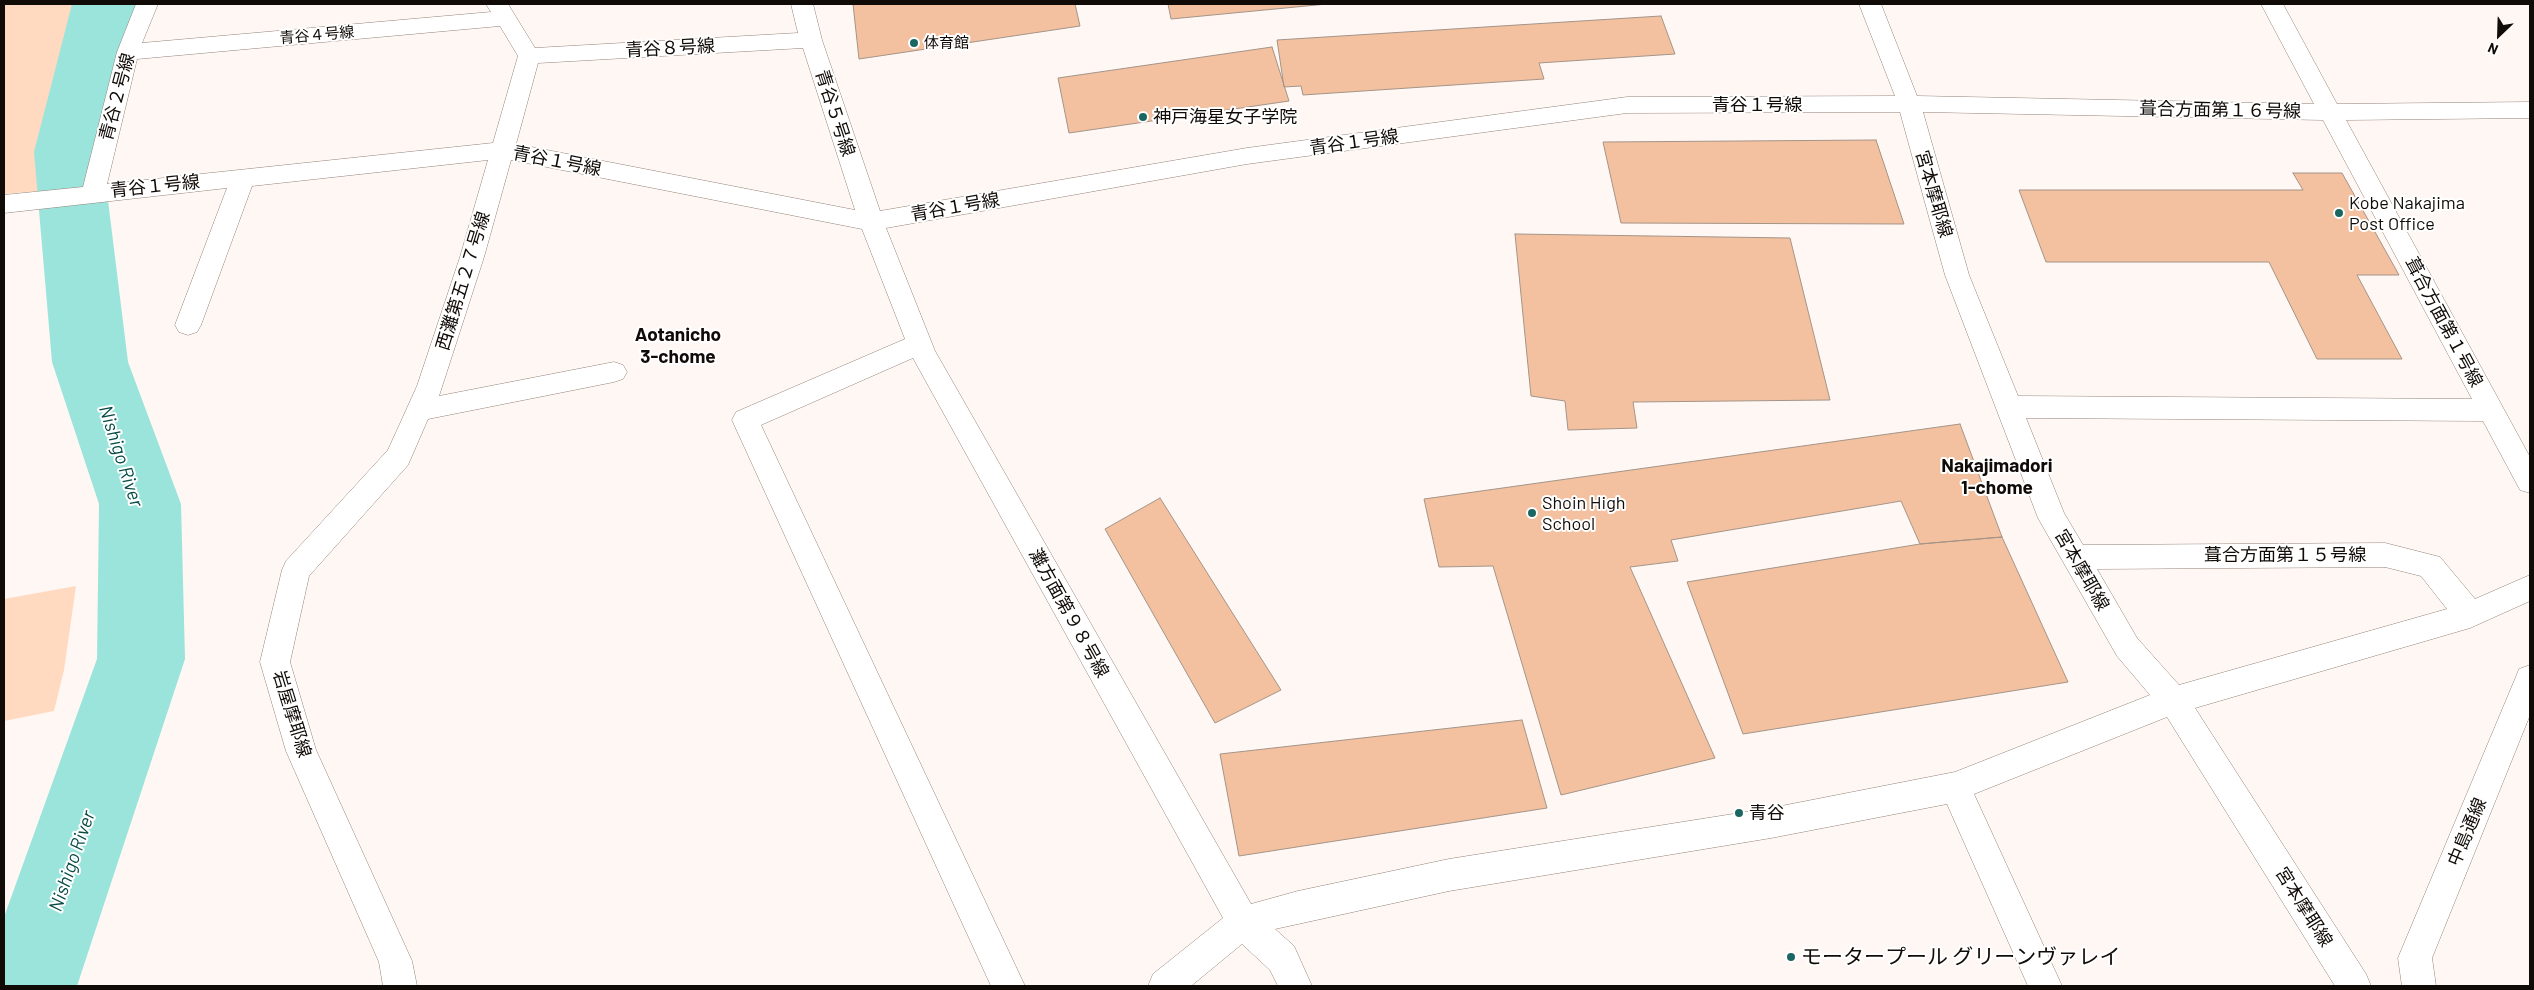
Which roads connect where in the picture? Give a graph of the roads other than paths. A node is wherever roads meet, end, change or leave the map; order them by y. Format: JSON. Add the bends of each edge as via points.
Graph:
{"nodes":[{"id":1,"x":147,"y":4,"type":"edge"},
{"id":2,"x":802,"y":4,"type":"edge"},
{"id":3,"x":1870,"y":4,"type":"edge"},
{"id":4,"x":2272,"y":4,"type":"edge"},
{"id":5,"x":502,"y":11,"type":"edge"},
{"id":6,"x":811,"y":40,"type":"junction"},
{"id":7,"x":128,"y":52,"type":"junction"},
{"id":8,"x":529,"y":56,"type":"junction"},
{"id":9,"x":1909,"y":104,"type":"junction"},
{"id":10,"x":2530,"y":110,"type":"edge"},
{"id":11,"x":2330,"y":112,"type":"junction"},
{"id":12,"x":502,"y":150,"type":"junction"},
{"id":13,"x":243,"y":177,"type":"junction"},
{"id":14,"x":93,"y":193,"type":"junction"},
{"id":15,"x":12,"y":203,"type":"edge"},
{"id":16,"x":871,"y":222,"type":"junction"},
{"id":17,"x":188,"y":325,"type":"dead end"},
{"id":18,"x":919,"y":344,"type":"junction"},
{"id":19,"x":614,"y":372,"type":"dead end"},
{"id":20,"x":2008,"y":407,"type":"junction"},
{"id":21,"x":420,"y":410,"type":"junction"},
{"id":22,"x":2491,"y":410,"type":"junction"},
{"id":23,"x":2530,"y":482,"type":"edge"},
{"id":24,"x":2075,"y":557,"type":"junction"},
{"id":25,"x":2530,"y":588,"type":"edge"},
{"id":26,"x":2470,"y":615,"type":"junction"},
{"id":27,"x":2530,"y":679,"type":"edge"},
{"id":28,"x":2173,"y":700,"type":"junction"},
{"id":29,"x":1955,"y":786,"type":"junction"},
{"id":30,"x":1243,"y":922,"type":"junction"},
{"id":31,"x":400,"y":986,"type":"edge"},
{"id":32,"x":1008,"y":986,"type":"edge"},
{"id":33,"x":1166,"y":986,"type":"edge"},
{"id":34,"x":1295,"y":986,"type":"edge"},
{"id":35,"x":2045,"y":986,"type":"edge"},
{"id":36,"x":2354,"y":986,"type":"edge"},
{"id":37,"x":2419,"y":986,"type":"edge"}],
"edges":[{"from":1,"to":7,"type":"street","name":"青谷２号線"},
{"from":2,"to":6,"type":"street","name":"青谷５号線"},
{"from":3,"to":9,"type":"street","name":"宮本摩耶線"},
{"from":4,"to":11,"type":"street","name":"葺合方面第１号線"},
{"from":5,"to":7,"type":"street","name":"青谷４号線"},
{"from":5,"to":8,"type":"street"},
{"from":6,"to":8,"type":"street","name":"青谷８号線"},
{"from":6,"to":16,"type":"street","name":"青谷５号線"},
{"from":7,"to":14,"type":"street","name":"青谷２号線"},
{"from":8,"to":12,"type":"street","name":"西灘第五２７号線"},
{"from":9,"to":11,"type":"street","name":"葺合方面第１６号線"},
{"from":9,"to":16,"type":"street","name":"青谷１号線","via":[[1626,105],[1247,156]]},
{"from":9,"to":20,"type":"street","name":"宮本摩耶線","via":[[1957,275]]},
{"from":10,"to":11,"type":"street","name":"葺合方面第１６号線"},
{"from":11,"to":22,"type":"street","name":"葺合方面第１号線"},
{"from":12,"to":13,"type":"street","name":"青谷１号線"},
{"from":12,"to":16,"type":"street","name":"青谷１号線"},
{"from":12,"to":21,"type":"street","name":"西灘第五２７号線","via":[[472,257]]},
{"from":13,"to":14,"type":"street","name":"青谷１号線"},
{"from":13,"to":17,"type":"street"},
{"from":14,"to":15,"type":"street","name":"青谷１号線"},
{"from":16,"to":18,"type":"street","name":"灘方面第９８号線"},
{"from":18,"to":30,"type":"street","name":"灘方面第９８号線"},
{"from":18,"to":32,"type":"street","via":[[745,420]]},
{"from":19,"to":21,"type":"street"},
{"from":20,"to":22,"type":"street"},
{"from":20,"to":24,"type":"street","name":"宮本摩耶線","via":[[2052,518]]},
{"from":21,"to":31,"type":"street","name":"岩屋摩耶線","via":[[398,457],[296,570],[276,662],[302,751],[395,961]]},
{"from":22,"to":23,"type":"street","name":"葺合方面第１号線"},
{"from":24,"to":26,"type":"street","name":"葺合方面第１５号線","via":[[2385,555],[2430,566]]},
{"from":24,"to":28,"type":"street","name":"宮本摩耶線","via":[[2127,648]]},
{"from":25,"to":26,"type":"street"},
{"from":26,"to":28,"type":"street"},
{"from":27,"to":37,"type":"street","name":"中島通線","via":[[2415,958]]},
{"from":28,"to":29,"type":"street"},
{"from":28,"to":36,"type":"street","name":"宮本摩耶線"},
{"from":29,"to":30,"type":"street","via":[[1771,823],[1449,875]]},
{"from":29,"to":35,"type":"street"},
{"from":30,"to":33,"type":"street"},
{"from":30,"to":34,"type":"street","name":"灘方面第９８号線","via":[[1282,958]]}]}
